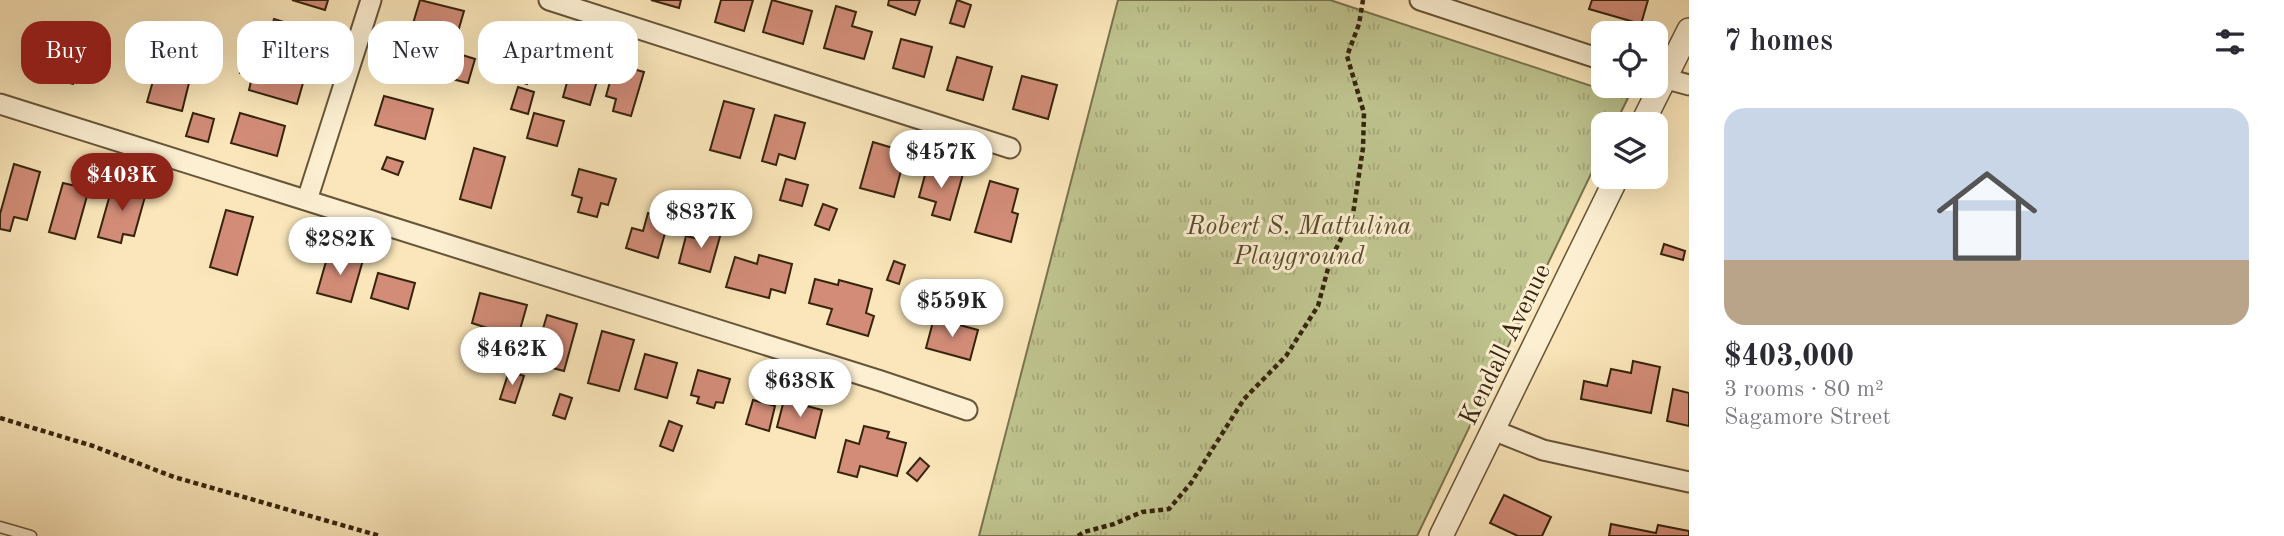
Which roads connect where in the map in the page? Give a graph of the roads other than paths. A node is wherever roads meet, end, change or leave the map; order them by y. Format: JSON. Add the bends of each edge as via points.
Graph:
{"nodes":[{"id":1,"x":370,"y":0,"type":"edge"},
{"id":2,"x":549,"y":0,"type":"edge"},
{"id":3,"x":1420,"y":0,"type":"edge"},
{"id":4,"x":1689,"y":30,"type":"edge"},
{"id":5,"x":1591,"y":56,"type":"edge"},
{"id":6,"x":1668,"y":64,"type":"edge"},
{"id":7,"x":1668,"y":79,"type":"edge"},
{"id":8,"x":1689,"y":85,"type":"edge"},
{"id":9,"x":0,"y":104,"type":"edge"},
{"id":10,"x":1010,"y":148,"type":"dead end"},
{"id":11,"x":1611,"y":189,"type":"edge"},
{"id":12,"x":307,"y":200,"type":"junction"},
{"id":13,"x":967,"y":410,"type":"dead end"},
{"id":14,"x":1493,"y":430,"type":"junction"},
{"id":15,"x":1689,"y":482,"type":"edge"},
{"id":16,"x":0,"y":527,"type":"edge"},
{"id":17,"x":31,"y":536,"type":"edge"},
{"id":18,"x":1441,"y":536,"type":"edge"}],
"edges":[{"from":1,"to":12,"type":"street"},
{"from":2,"to":10,"type":"street"},
{"from":3,"to":5,"type":"street"},
{"from":4,"to":6,"type":"street"},
{"from":7,"to":8,"type":"street"},
{"from":9,"to":12,"type":"street"},
{"from":11,"to":14,"type":"street","name":"Kendall Avenue"},
{"from":12,"to":13,"type":"street"},
{"from":14,"to":15,"type":"street","via":[[1543,450]]},
{"from":14,"to":18,"type":"street","name":"Kendall Avenue"},
{"from":16,"to":17,"type":"lane"}]}
